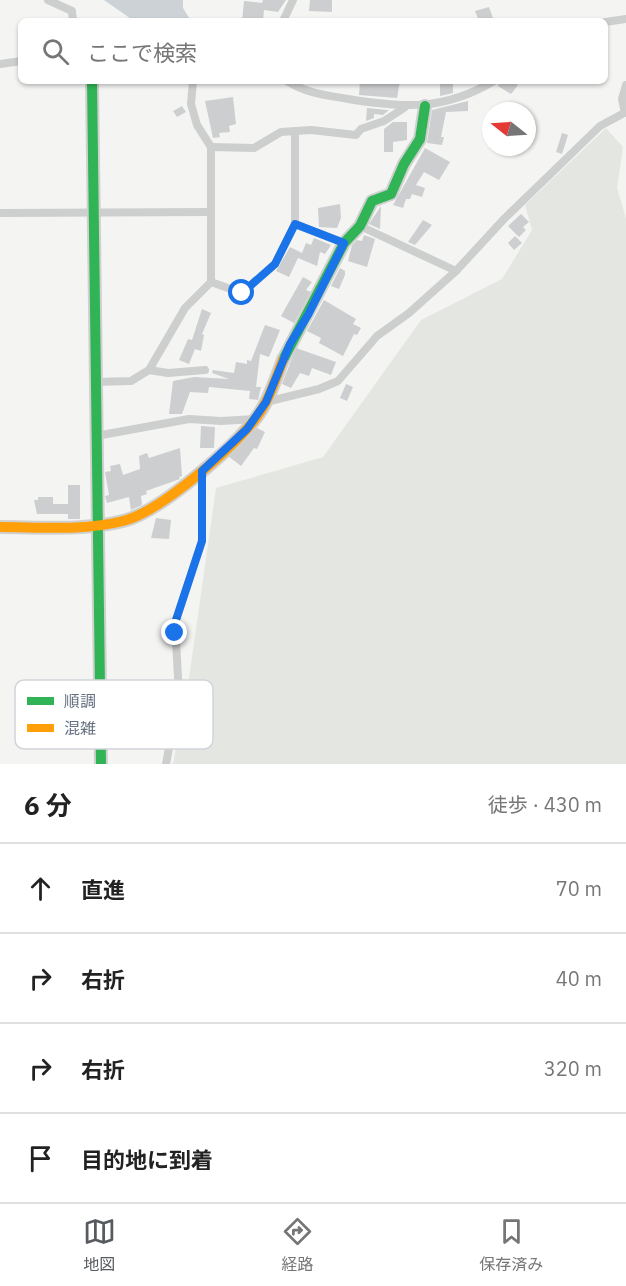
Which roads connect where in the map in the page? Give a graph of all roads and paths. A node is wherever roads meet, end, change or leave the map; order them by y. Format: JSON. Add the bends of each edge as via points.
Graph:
{"nodes":[{"id":1,"x":48,"y":0,"type":"edge"},
{"id":2,"x":293,"y":0,"type":"edge"},
{"id":3,"x":73,"y":18,"type":"edge"},
{"id":4,"x":284,"y":18,"type":"edge"},
{"id":5,"x":626,"y":19,"type":"edge"},
{"id":6,"x":608,"y":22,"type":"edge"},
{"id":7,"x":18,"y":61,"type":"edge"},
{"id":8,"x":0,"y":64,"type":"edge"},
{"id":9,"x":93,"y":84,"type":"edge"},
{"id":10,"x":193,"y":84,"type":"edge"},
{"id":11,"x":292,"y":84,"type":"edge"},
{"id":12,"x":488,"y":84,"type":"edge"},
{"id":13,"x":626,"y":85,"type":"edge"},
{"id":14,"x":425,"y":106,"type":"junction"},
{"id":15,"x":404,"y":108,"type":"junction"},
{"id":16,"x":625,"y":112,"type":"edge"},
{"id":17,"x":296,"y":132,"type":"junction"},
{"id":18,"x":211,"y":147,"type":"junction"},
{"id":19,"x":211,"y":212,"type":"junction"},
{"id":20,"x":0,"y":213,"type":"edge"},
{"id":21,"x":94,"y":213,"type":"junction"},
{"id":22,"x":295,"y":224,"type":"junction"},
{"id":23,"x":360,"y":226,"type":"junction"},
{"id":24,"x":344,"y":243,"type":"junction"},
{"id":25,"x":456,"y":271,"type":"junction"},
{"id":26,"x":211,"y":282,"type":"junction"},
{"id":27,"x":149,"y":370,"type":"junction"},
{"id":28,"x":205,"y":370,"type":"dead end"},
{"id":29,"x":96,"y":382,"type":"junction"},
{"id":30,"x":266,"y":402,"type":"junction"},
{"id":31,"x":255,"y":419,"type":"junction"},
{"id":32,"x":96,"y":436,"type":"junction"},
{"id":33,"x":202,"y":471,"type":"junction"},
{"id":34,"x":96,"y":526,"type":"junction"},
{"id":35,"x":0,"y":527,"type":"edge"},
{"id":36,"x":99,"y":680,"type":"edge"},
{"id":37,"x":178,"y":680,"type":"edge"},
{"id":38,"x":101,"y":749,"type":"edge"},
{"id":39,"x":169,"y":749,"type":"edge"},
{"id":40,"x":101,"y":764,"type":"edge"},
{"id":41,"x":166,"y":764,"type":"edge"}],
"edges":[{"from":1,"to":3,"type":"street","via":[[72,10]]},
{"from":2,"to":4,"type":"street"},
{"from":5,"to":6,"type":"street"},
{"from":7,"to":8,"type":"street"},
{"from":9,"to":21,"type":"street"},
{"from":10,"to":18,"type":"street","via":[[191,104],[197,125]]},
{"from":11,"to":15,"type":"street","via":[[308,92]]},
{"from":12,"to":14,"type":"street","via":[[462,97]]},
{"from":13,"to":16,"type":"street","via":[[622,99]]},
{"from":14,"to":15,"type":"street"},
{"from":14,"to":23,"type":"street","via":[[420,139],[391,194],[372,201]]},
{"from":15,"to":17,"type":"street","via":[[384,121],[360,129],[356,135]]},
{"from":16,"to":25,"type":"street","via":[[600,126]]},
{"from":17,"to":18,"type":"street","via":[[281,132],[254,148]]},
{"from":17,"to":22,"type":"street"},
{"from":18,"to":19,"type":"street"},
{"from":19,"to":21,"type":"street"},
{"from":19,"to":26,"type":"street"},
{"from":20,"to":21,"type":"street"},
{"from":21,"to":29,"type":"street"},
{"from":22,"to":24,"type":"street"},
{"from":22,"to":26,"type":"street","via":[[275,264],[242,293]]},
{"from":23,"to":24,"type":"street"},
{"from":23,"to":25,"type":"street"},
{"from":24,"to":30,"type":"street","via":[[290,344]]},
{"from":25,"to":30,"type":"street","via":[[377,336],[338,381]]},
{"from":26,"to":27,"type":"street","via":[[184,308]]},
{"from":27,"to":28,"type":"street","via":[[168,374]]},
{"from":27,"to":29,"type":"street","via":[[131,381]]},
{"from":29,"to":32,"type":"street"},
{"from":30,"to":31,"type":"street"},
{"from":31,"to":32,"type":"street","via":[[189,419]]},
{"from":31,"to":33,"type":"street"},
{"from":32,"to":34,"type":"street"},
{"from":33,"to":34,"type":"street","via":[[140,515]]},
{"from":33,"to":37,"type":"street","via":[[202,541],[175,623]]},
{"from":34,"to":35,"type":"street"},
{"from":34,"to":36,"type":"street"},
{"from":38,"to":40,"type":"street"},
{"from":39,"to":41,"type":"street"}]}
